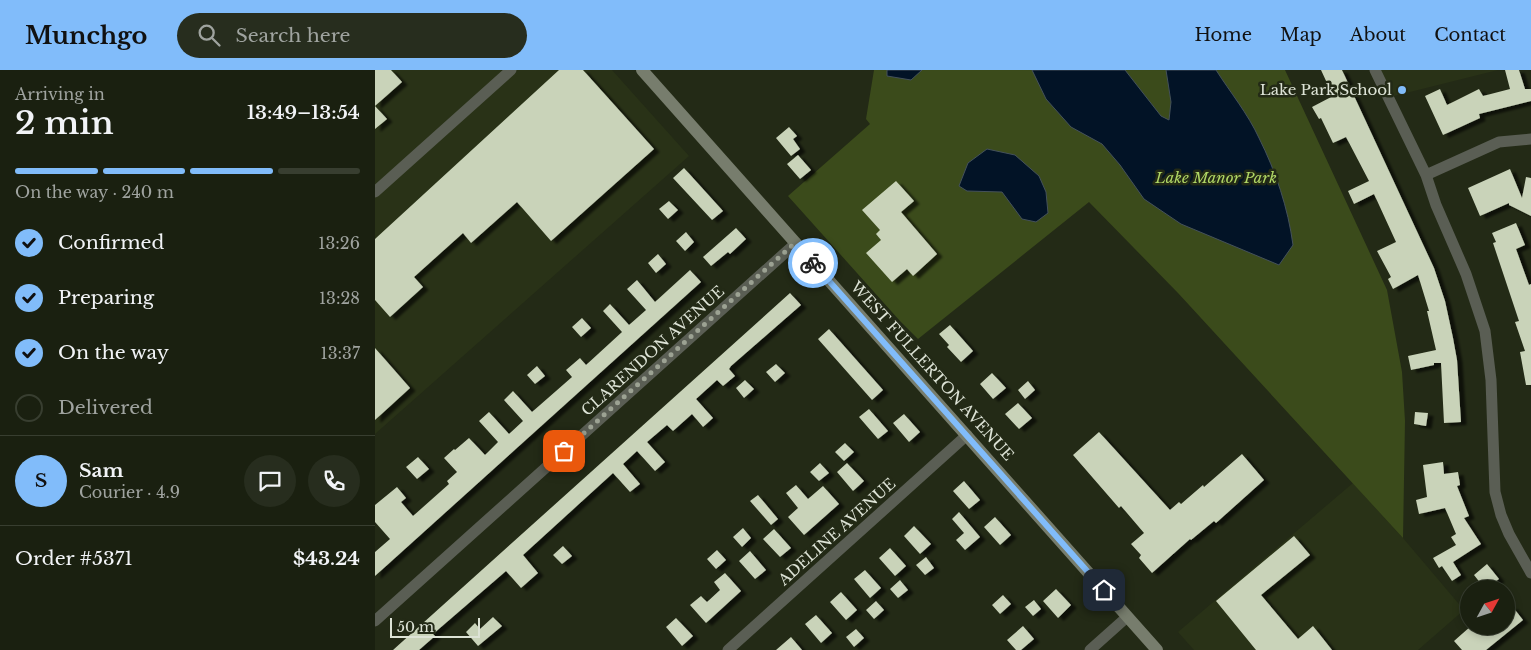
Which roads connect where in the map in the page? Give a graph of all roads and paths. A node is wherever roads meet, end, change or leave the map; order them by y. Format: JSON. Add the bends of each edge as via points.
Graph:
{"nodes":[{"id":1,"x":511,"y":70,"type":"edge"},
{"id":2,"x":642,"y":70,"type":"edge"},
{"id":3,"x":1375,"y":70,"type":"edge"},
{"id":4,"x":1531,"y":139,"type":"edge"},
{"id":5,"x":1426,"y":175,"type":"junction"},
{"id":6,"x":375,"y":192,"type":"edge"},
{"id":7,"x":795,"y":243,"type":"junction"},
{"id":8,"x":967,"y":435,"type":"junction"},
{"id":9,"x":1531,"y":573,"type":"edge"},
{"id":10,"x":1127,"y":616,"type":"junction"},
{"id":11,"x":375,"y":621,"type":"edge"},
{"id":12,"x":728,"y":650,"type":"edge"},
{"id":13,"x":1090,"y":650,"type":"edge"},
{"id":14,"x":1157,"y":650,"type":"edge"}],
"edges":[{"from":1,"to":6,"type":"street"},
{"from":2,"to":7,"type":"street","name":"WEST FULLERTON AVENUE"},
{"from":3,"to":5,"type":"street"},
{"from":4,"to":5,"type":"street","via":[[1499,142]]},
{"from":5,"to":9,"type":"street","via":[[1485,331],[1491,380],[1495,492],[1509,534]]},
{"from":7,"to":8,"type":"street","name":"WEST FULLERTON AVENUE"},
{"from":7,"to":11,"type":"street","name":"CLARENDON AVENUE"},
{"from":8,"to":10,"type":"street","name":"WEST FULLERTON AVENUE"},
{"from":8,"to":12,"type":"street","name":"ADELINE AVENUE"},
{"from":10,"to":13,"type":"street"},
{"from":10,"to":14,"type":"street","name":"WEST FULLERTON AVENUE"}]}
